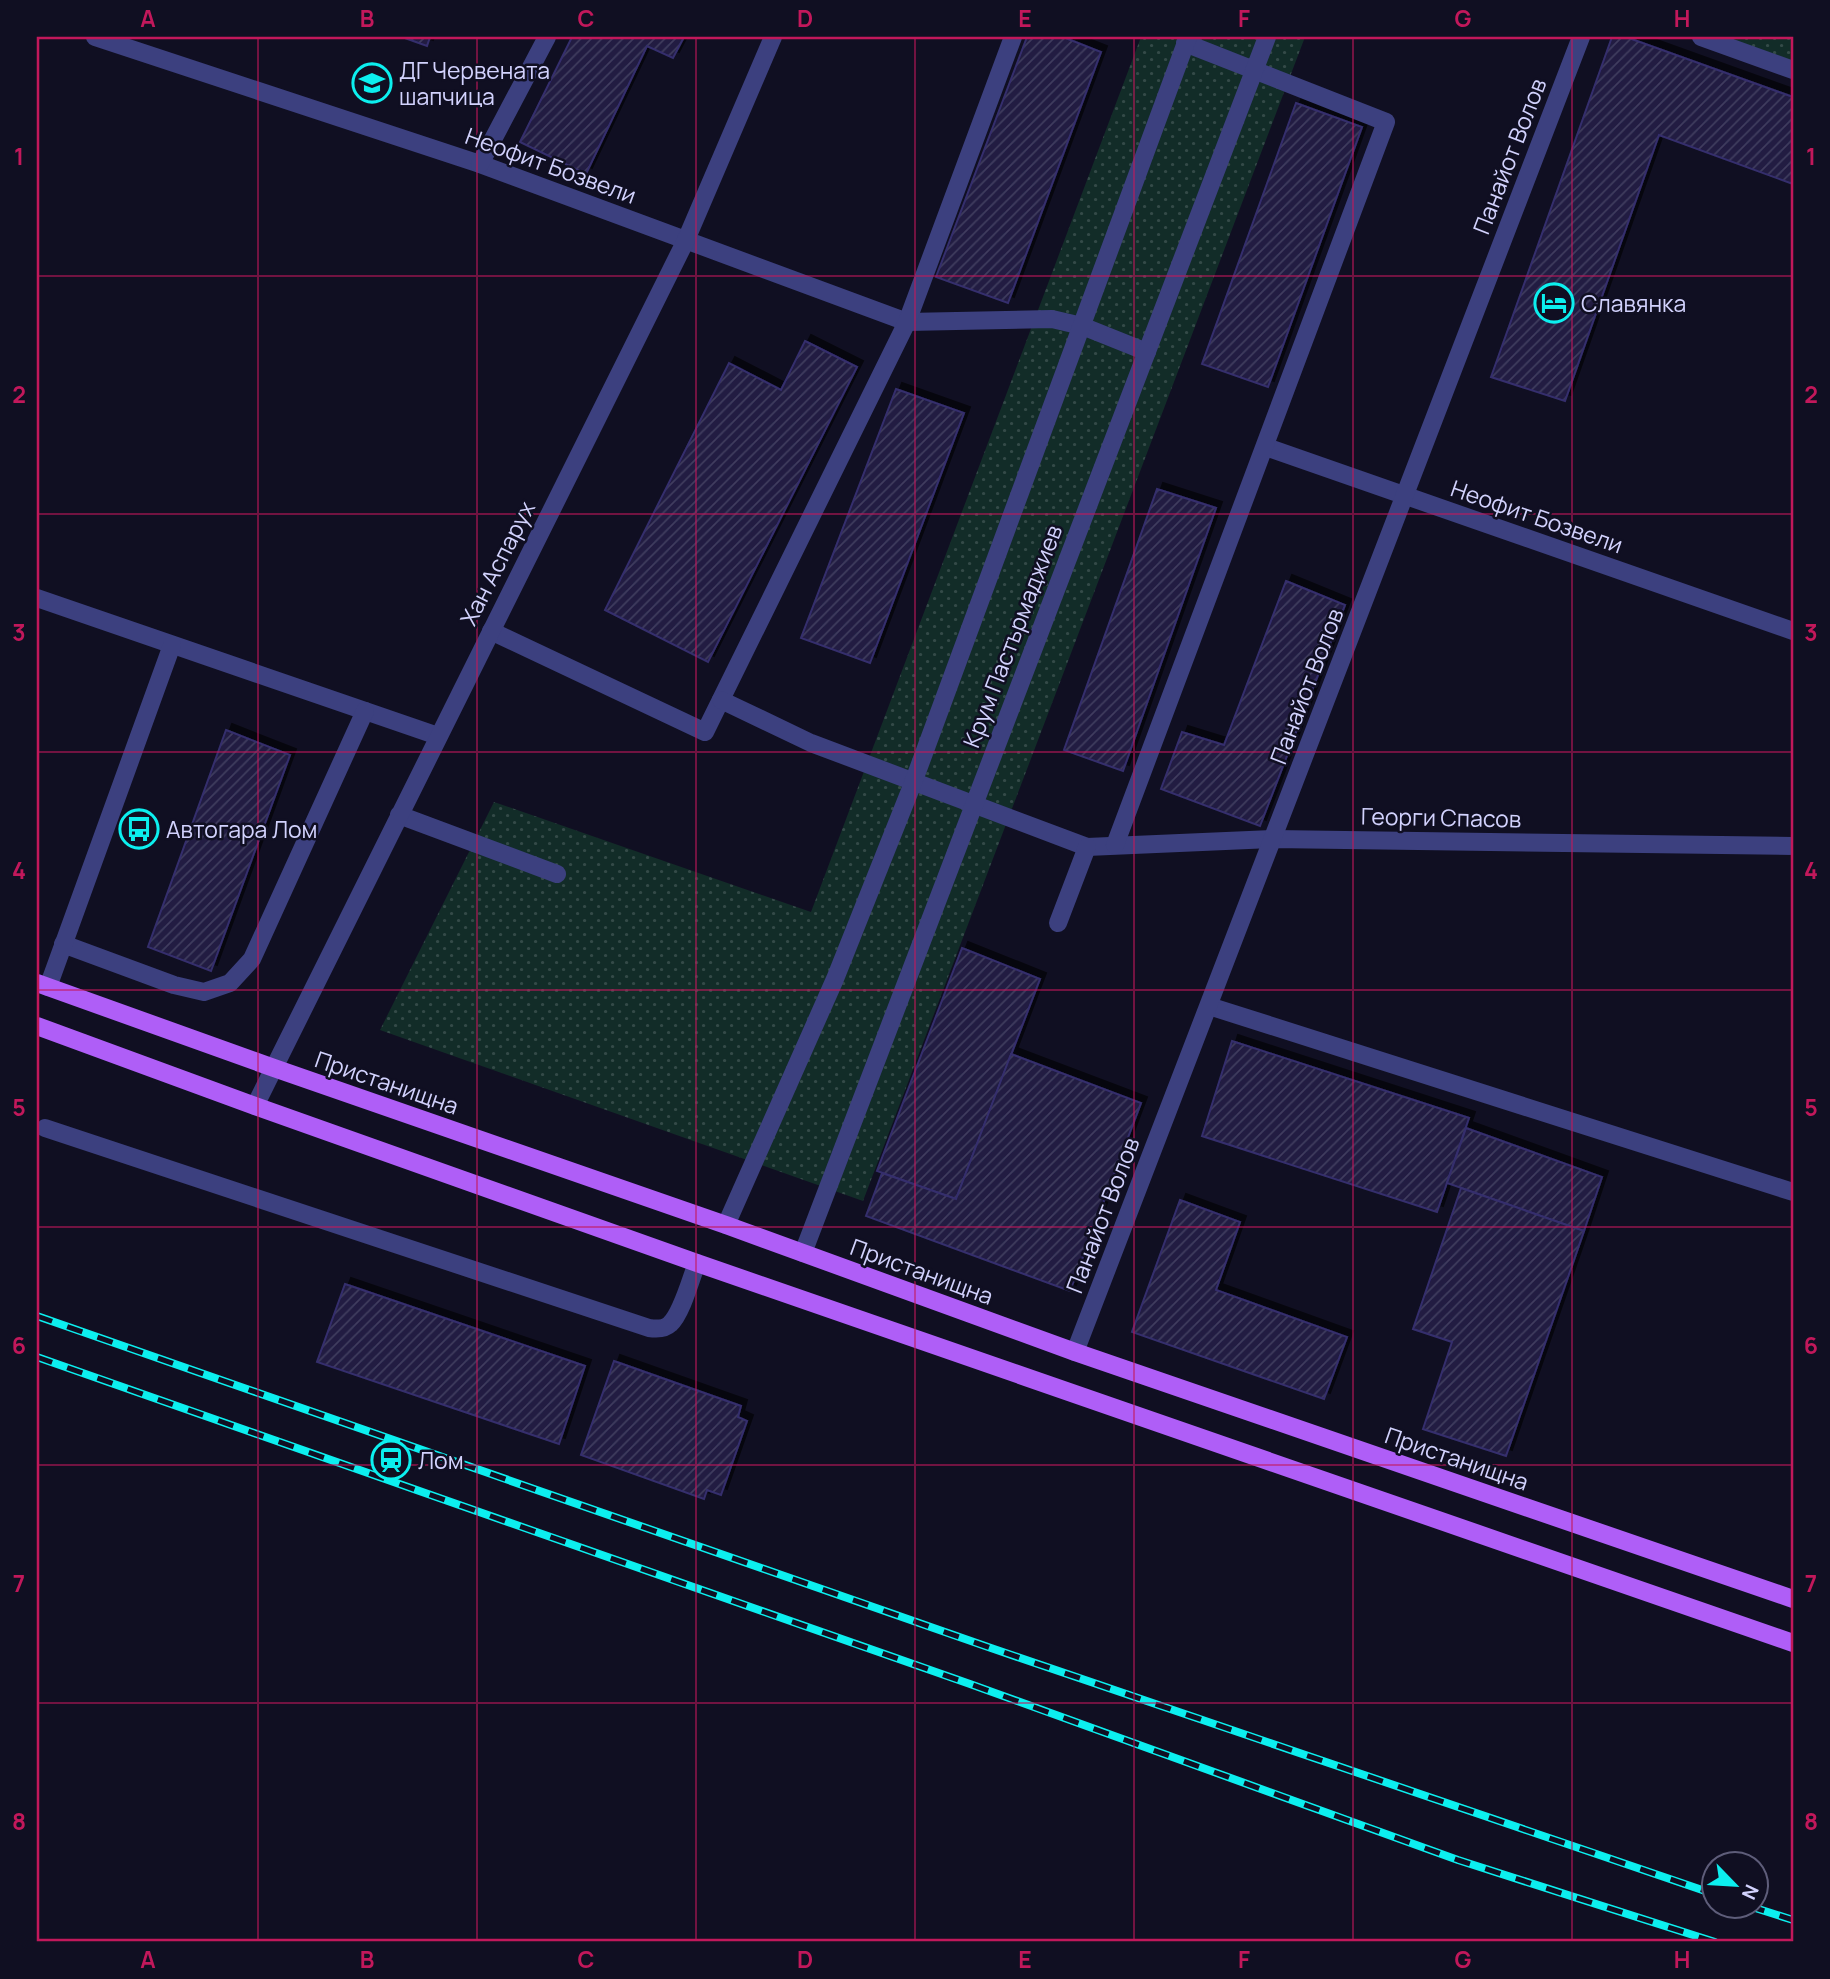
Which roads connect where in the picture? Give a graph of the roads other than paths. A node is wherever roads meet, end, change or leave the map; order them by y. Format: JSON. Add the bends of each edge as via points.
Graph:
{"nodes":[{"id":1,"x":95,"y":37,"type":"edge"},
{"id":2,"x":547,"y":37,"type":"edge"},
{"id":3,"x":773,"y":37,"type":"edge"},
{"id":4,"x":1013,"y":37,"type":"edge"},
{"id":5,"x":1267,"y":37,"type":"edge"},
{"id":6,"x":1581,"y":37,"type":"edge"},
{"id":7,"x":1701,"y":37,"type":"edge"},
{"id":8,"x":1187,"y":40,"type":"edge"},
{"id":9,"x":1254,"y":71,"type":"junction"},
{"id":10,"x":1793,"y":71,"type":"edge"},
{"id":11,"x":480,"y":164,"type":"junction"},
{"id":12,"x":686,"y":240,"type":"junction"},
{"id":13,"x":907,"y":321,"type":"junction"},
{"id":14,"x":1082,"y":326,"type":"junction"},
{"id":15,"x":1147,"y":352,"type":"junction"},
{"id":16,"x":1266,"y":447,"type":"junction"},
{"id":17,"x":1404,"y":496,"type":"junction"},
{"id":18,"x":37,"y":598,"type":"edge"},
{"id":19,"x":491,"y":631,"type":"junction"},
{"id":20,"x":1793,"y":631,"type":"edge"},
{"id":21,"x":172,"y":645,"type":"junction"},
{"id":22,"x":721,"y":700,"type":"junction"},
{"id":23,"x":365,"y":711,"type":"junction"},
{"id":24,"x":438,"y":736,"type":"junction"},
{"id":25,"x":912,"y":783,"type":"junction"},
{"id":26,"x":974,"y":805,"type":"junction"},
{"id":27,"x":400,"y":815,"type":"junction"},
{"id":28,"x":1273,"y":839,"type":"junction"},
{"id":29,"x":1115,"y":845,"type":"junction"},
{"id":30,"x":1793,"y":845,"type":"edge"},
{"id":31,"x":1087,"y":847,"type":"junction"},
{"id":32,"x":557,"y":874,"type":"dead end"},
{"id":33,"x":1058,"y":923,"type":"dead end"},
{"id":34,"x":63,"y":944,"type":"junction"},
{"id":35,"x":42,"y":985,"type":"edge"},
{"id":36,"x":1209,"y":1006,"type":"junction"},
{"id":37,"x":37,"y":1026,"type":"edge"},
{"id":38,"x":274,"y":1068,"type":"junction"},
{"id":39,"x":255,"y":1106,"type":"junction"},
{"id":40,"x":45,"y":1128,"type":"dead end"},
{"id":41,"x":1793,"y":1192,"type":"edge"},
{"id":42,"x":726,"y":1225,"type":"junction"},
{"id":43,"x":803,"y":1253,"type":"junction"},
{"id":44,"x":697,"y":1263,"type":"junction"},
{"id":45,"x":1075,"y":1352,"type":"junction"},
{"id":46,"x":1793,"y":1600,"type":"edge"},
{"id":47,"x":1793,"y":1643,"type":"edge"}],
"edges":[{"from":1,"to":11,"type":"street","name":"Неофит Бозвели"},
{"from":2,"to":11,"type":"street"},
{"from":3,"to":12,"type":"street","name":"Хан Аспарух"},
{"from":4,"to":13,"type":"street"},
{"from":5,"to":9,"type":"street","name":"Крум Пастърмаджиев"},
{"from":6,"to":17,"type":"street","name":"Панайот Волов"},
{"from":7,"to":10,"type":"street"},
{"from":8,"to":9,"type":"street"},
{"from":8,"to":14,"type":"street","name":"Крум Пастърмаджиев"},
{"from":9,"to":15,"type":"street","name":"Крум Пастърмаджиев"},
{"from":9,"to":16,"type":"street","via":[[1386,122]]},
{"from":11,"to":12,"type":"street","name":"Неофит Бозвели"},
{"from":12,"to":13,"type":"street","name":"Неофит Бозвели"},
{"from":12,"to":19,"type":"street","name":"Хан Аспарух"},
{"from":13,"to":14,"type":"street","via":[[1052,319]]},
{"from":13,"to":22,"type":"street"},
{"from":14,"to":15,"type":"street"},
{"from":14,"to":25,"type":"street","name":"Крум Пастърмаджиев"},
{"from":15,"to":26,"type":"street","name":"Крум Пастърмаджиев"},
{"from":16,"to":17,"type":"street","name":"Неофит Бозвели"},
{"from":16,"to":29,"type":"street"},
{"from":17,"to":20,"type":"street","name":"Неофит Бозвели"},
{"from":17,"to":28,"type":"street","name":"Панайот Волов"},
{"from":18,"to":21,"type":"street"},
{"from":19,"to":22,"type":"street","via":[[705,733]]},
{"from":19,"to":24,"type":"street","name":"Хан Аспарух"},
{"from":21,"to":23,"type":"street"},
{"from":21,"to":34,"type":"street"},
{"from":22,"to":25,"type":"street","via":[[811,743]]},
{"from":23,"to":24,"type":"street"},
{"from":23,"to":34,"type":"street","via":[[252,960],[230,983],[204,992],[174,985]]},
{"from":24,"to":27,"type":"street","name":"Хан Аспарух"},
{"from":25,"to":26,"type":"street"},
{"from":25,"to":42,"type":"street","name":"Крум Пастърмаджиев","via":[[835,979]]},
{"from":26,"to":31,"type":"street"},
{"from":26,"to":43,"type":"street","name":"Крум Пастърмаджиев"},
{"from":27,"to":32,"type":"street"},
{"from":27,"to":38,"type":"street","name":"Хан Аспарух"},
{"from":28,"to":29,"type":"street","name":"Георги Спасов"},
{"from":28,"to":30,"type":"street","name":"Георги Спасов"},
{"from":28,"to":36,"type":"street","name":"Панайот Волов"},
{"from":29,"to":31,"type":"street","name":"Георги Спасов"},
{"from":31,"to":33,"type":"street"},
{"from":34,"to":35,"type":"street"},
{"from":35,"to":38,"type":"main road","name":"Пристанищна"},
{"from":36,"to":41,"type":"street"},
{"from":36,"to":45,"type":"street","name":"Панайот Волов"},
{"from":37,"to":39,"type":"main road"},
{"from":38,"to":39,"type":"street","name":"Хан Аспарух"},
{"from":38,"to":42,"type":"main road","name":"Пристанищна"},
{"from":39,"to":44,"type":"main road"},
{"from":40,"to":44,"type":"street","via":[[649,1328],[669,1326]]},
{"from":42,"to":43,"type":"main road","name":"Пристанищна"},
{"from":43,"to":45,"type":"main road","name":"Пристанищна"},
{"from":44,"to":47,"type":"main road"},
{"from":45,"to":46,"type":"main road","name":"Пристанищна"}]}
